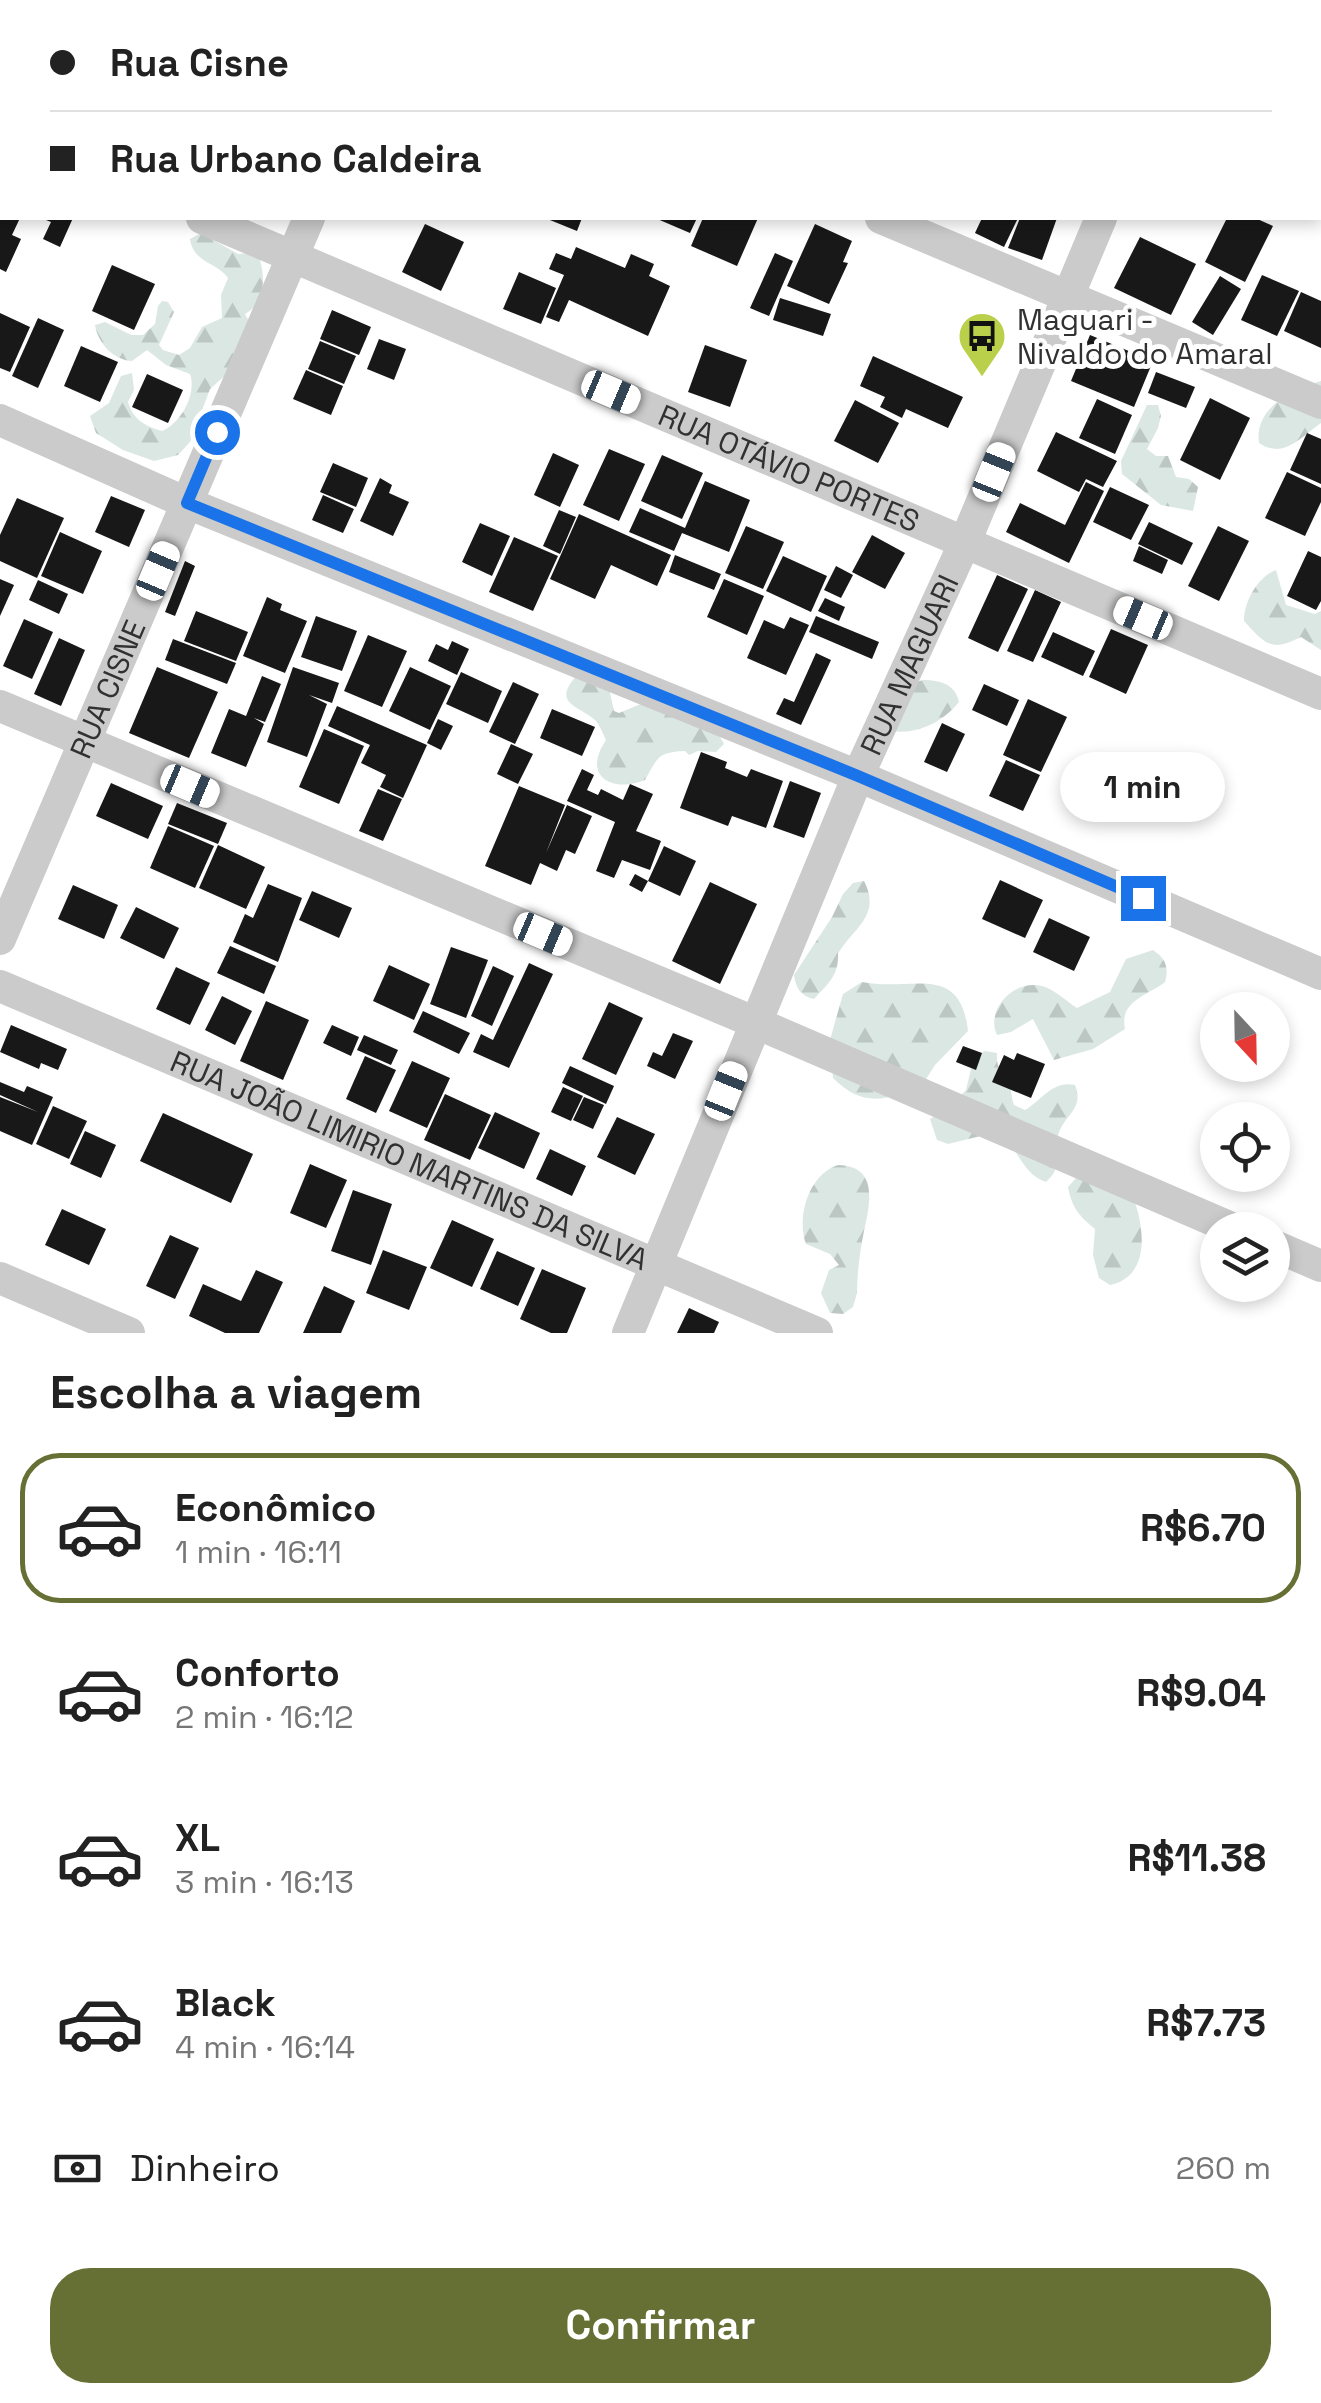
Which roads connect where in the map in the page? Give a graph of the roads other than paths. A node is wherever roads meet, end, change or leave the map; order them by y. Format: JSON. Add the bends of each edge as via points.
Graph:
{"nodes":[{"id":1,"x":207,"y":220,"type":"edge"},
{"id":2,"x":308,"y":220,"type":"edge"},
{"id":3,"x":885,"y":220,"type":"edge"},
{"id":4,"x":1100,"y":220,"type":"edge"},
{"id":5,"x":292,"y":256,"type":"junction"},
{"id":6,"x":1066,"y":296,"type":"junction"},
{"id":7,"x":1321,"y":404,"type":"edge"},
{"id":8,"x":0,"y":420,"type":"edge"},
{"id":9,"x":187,"y":503,"type":"junction"},
{"id":10,"x":965,"y":542,"type":"junction"},
{"id":11,"x":1321,"y":694,"type":"edge"},
{"id":12,"x":0,"y":706,"type":"edge"},
{"id":13,"x":84,"y":742,"type":"junction"},
{"id":14,"x":858,"y":776,"type":"junction"},
{"id":15,"x":0,"y":939,"type":"edge"},
{"id":16,"x":1321,"y":974,"type":"edge"},
{"id":17,"x":0,"y":986,"type":"edge"},
{"id":18,"x":754,"y":1022,"type":"junction"},
{"id":19,"x":1200,"y":1214,"type":"edge"},
{"id":20,"x":1290,"y":1253,"type":"edge"},
{"id":21,"x":655,"y":1264,"type":"junction"},
{"id":22,"x":1321,"y":1266,"type":"edge"},
{"id":23,"x":0,"y":1278,"type":"edge"},
{"id":24,"x":130,"y":1333,"type":"edge"},
{"id":25,"x":628,"y":1333,"type":"edge"},
{"id":26,"x":817,"y":1333,"type":"edge"}],
"edges":[{"from":1,"to":5,"type":"street","name":"RUA OTÁVIO PORTES"},
{"from":2,"to":5,"type":"street","name":"RUA CISNE"},
{"from":3,"to":6,"type":"street"},
{"from":4,"to":6,"type":"street","name":"RUA MAGUARI"},
{"from":5,"to":9,"type":"street","name":"RUA CISNE"},
{"from":5,"to":10,"type":"street","name":"RUA OTÁVIO PORTES"},
{"from":6,"to":7,"type":"street"},
{"from":6,"to":10,"type":"street","name":"RUA MAGUARI"},
{"from":8,"to":9,"type":"street"},
{"from":9,"to":13,"type":"street","name":"RUA CISNE"},
{"from":9,"to":14,"type":"street"},
{"from":10,"to":11,"type":"street","name":"RUA OTÁVIO PORTES"},
{"from":10,"to":14,"type":"street","name":"RUA MAGUARI"},
{"from":12,"to":13,"type":"street"},
{"from":13,"to":15,"type":"street","name":"RUA CISNE"},
{"from":13,"to":18,"type":"street"},
{"from":14,"to":16,"type":"street"},
{"from":14,"to":18,"type":"street","name":"RUA MAGUARI"},
{"from":17,"to":21,"type":"street","name":"RUA JOÃO LIMIRIO MARTINS DA SILVA"},
{"from":18,"to":19,"type":"street"},
{"from":18,"to":21,"type":"street","name":"RUA MAGUARI"},
{"from":20,"to":22,"type":"street"},
{"from":21,"to":25,"type":"street","name":"RUA MAGUARI"},
{"from":21,"to":26,"type":"street","name":"RUA JOÃO LIMIRIO MARTINS DA SILVA"},
{"from":23,"to":24,"type":"street"}]}
